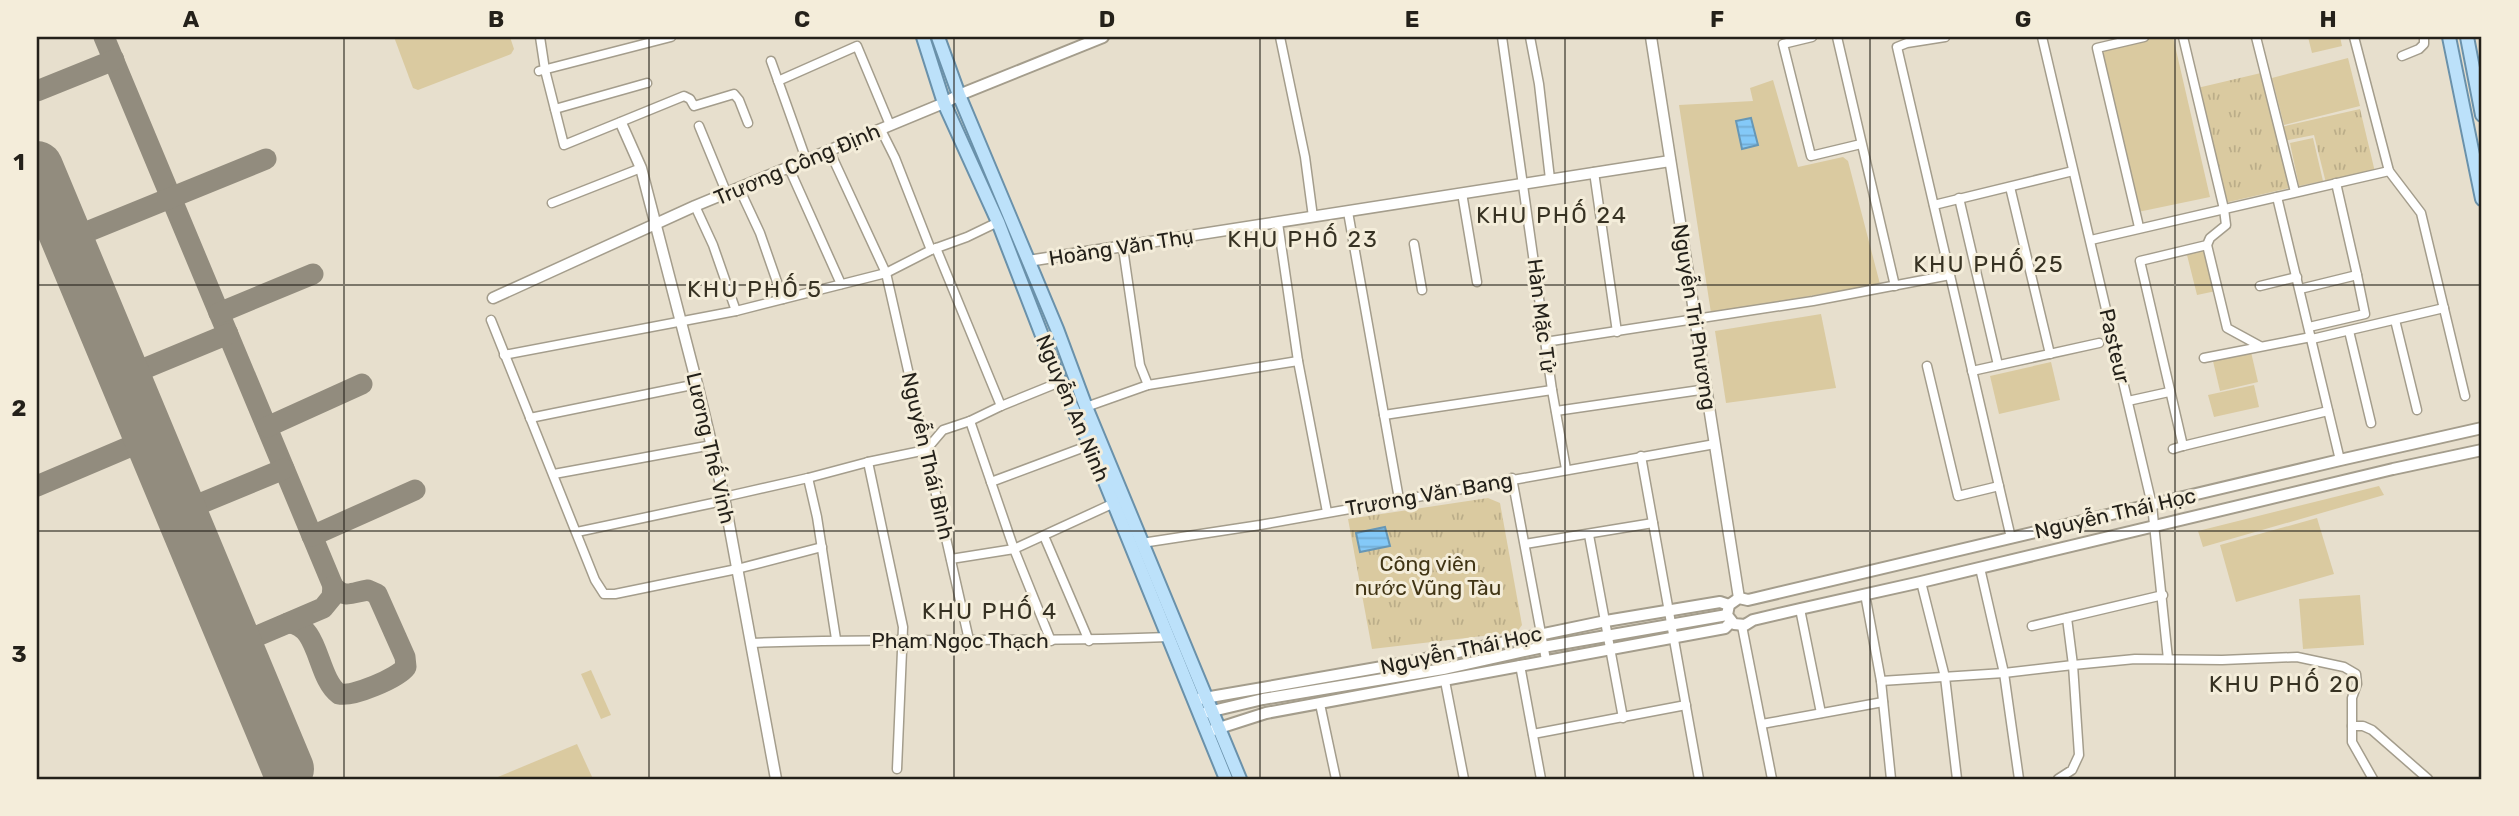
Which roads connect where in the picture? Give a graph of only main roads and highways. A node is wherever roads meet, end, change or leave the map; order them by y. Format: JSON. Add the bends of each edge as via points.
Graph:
{"nodes":[{"id":1,"x":923,"y":37,"type":"edge"},
{"id":2,"x":938,"y":37,"type":"edge"},
{"id":3,"x":1103,"y":37,"type":"edge"},
{"id":4,"x":2449,"y":37,"type":"edge"},
{"id":5,"x":2467,"y":37,"type":"edge"},
{"id":6,"x":959,"y":95,"type":"junction"},
{"id":7,"x":944,"y":103,"type":"junction"},
{"id":8,"x":2482,"y":115,"type":"edge"},
{"id":9,"x":2482,"y":199,"type":"edge"},
{"id":10,"x":2482,"y":428,"type":"edge"},
{"id":11,"x":2482,"y":450,"type":"edge"},
{"id":12,"x":2340,"y":460,"type":"junction"},
{"id":13,"x":2345,"y":481,"type":"junction"},
{"id":14,"x":1744,"y":599,"type":"junction"},
{"id":15,"x":1732,"y":617,"type":"junction"},
{"id":16,"x":1753,"y":620,"type":"junction"},
{"id":17,"x":1515,"y":639,"type":"junction"},
{"id":18,"x":1517,"y":652,"type":"junction"},
{"id":19,"x":1520,"y":665,"type":"junction"},
{"id":20,"x":1260,"y":688,"type":"junction"},
{"id":21,"x":1199,"y":699,"type":"junction"},
{"id":22,"x":1263,"y":699,"type":"junction"},
{"id":23,"x":1205,"y":713,"type":"junction"},
{"id":24,"x":1266,"y":713,"type":"junction"},
{"id":25,"x":1212,"y":730,"type":"junction"},
{"id":26,"x":1226,"y":779,"type":"edge"},
{"id":27,"x":1240,"y":779,"type":"edge"}],
"edges":[{"from":1,"to":7,"type":"main road","name":"Nguyễn An Ninh"},
{"from":2,"to":6,"type":"main road","name":"Nguyễn An Ninh"},
{"from":3,"to":6,"type":"main road","name":"Trương Công Định"},
{"from":4,"to":9,"type":"main road"},
{"from":5,"to":8,"type":"main road"},
{"from":6,"to":7,"type":"main road","name":"Trương Công Định"},
{"from":6,"to":21,"type":"main road","name":"Nguyễn An Ninh","via":[[1142,543]]},
{"from":7,"to":21,"type":"main road","name":"Nguyễn An Ninh","via":[[998,222],[1168,637]]},
{"from":10,"to":12,"type":"main road","name":"Nguyễn Thái Học"},
{"from":11,"to":13,"type":"main road","name":"Nguyễn Thái Học"},
{"from":12,"to":13,"type":"main road"},
{"from":12,"to":14,"type":"main road","name":"Nguyễn Thái Học"},
{"from":13,"to":16,"type":"main road","name":"Nguyễn Thái Học"},
{"from":14,"to":15,"type":"main road"},
{"from":14,"to":16,"type":"main road","via":[[1755,610]]},
{"from":15,"to":16,"type":"main road","name":"Nguyễn Thái Học"},
{"from":15,"to":17,"type":"main road","name":"Nguyễn Thái Học","via":[[1720,602]]},
{"from":15,"to":18,"type":"main road","name":"Nguyễn Thái Học"},
{"from":15,"to":19,"type":"main road","name":"Nguyễn Thái Học","via":[[1725,628]]},
{"from":17,"to":18,"type":"main road"},
{"from":17,"to":20,"type":"main road","name":"Nguyễn Thái Học"},
{"from":18,"to":19,"type":"main road"},
{"from":18,"to":22,"type":"main road","name":"Nguyễn Thái Học"},
{"from":19,"to":24,"type":"main road","name":"Nguyễn Thái Học"},
{"from":20,"to":21,"type":"main road","name":"Nguyễn Thái Học"},
{"from":20,"to":22,"type":"main road"},
{"from":21,"to":23,"type":"main road","name":"Nguyễn An Ninh"},
{"from":22,"to":23,"type":"main road","name":"Nguyễn Thái Học"},
{"from":22,"to":24,"type":"main road"},
{"from":23,"to":25,"type":"main road","name":"Nguyễn An Ninh"},
{"from":24,"to":25,"type":"main road","name":"Nguyễn Thái Học"},
{"from":25,"to":26,"type":"main road","name":"Nguyễn An Ninh"},
{"from":25,"to":27,"type":"main road","name":"Nguyễn An Ninh"}]}
